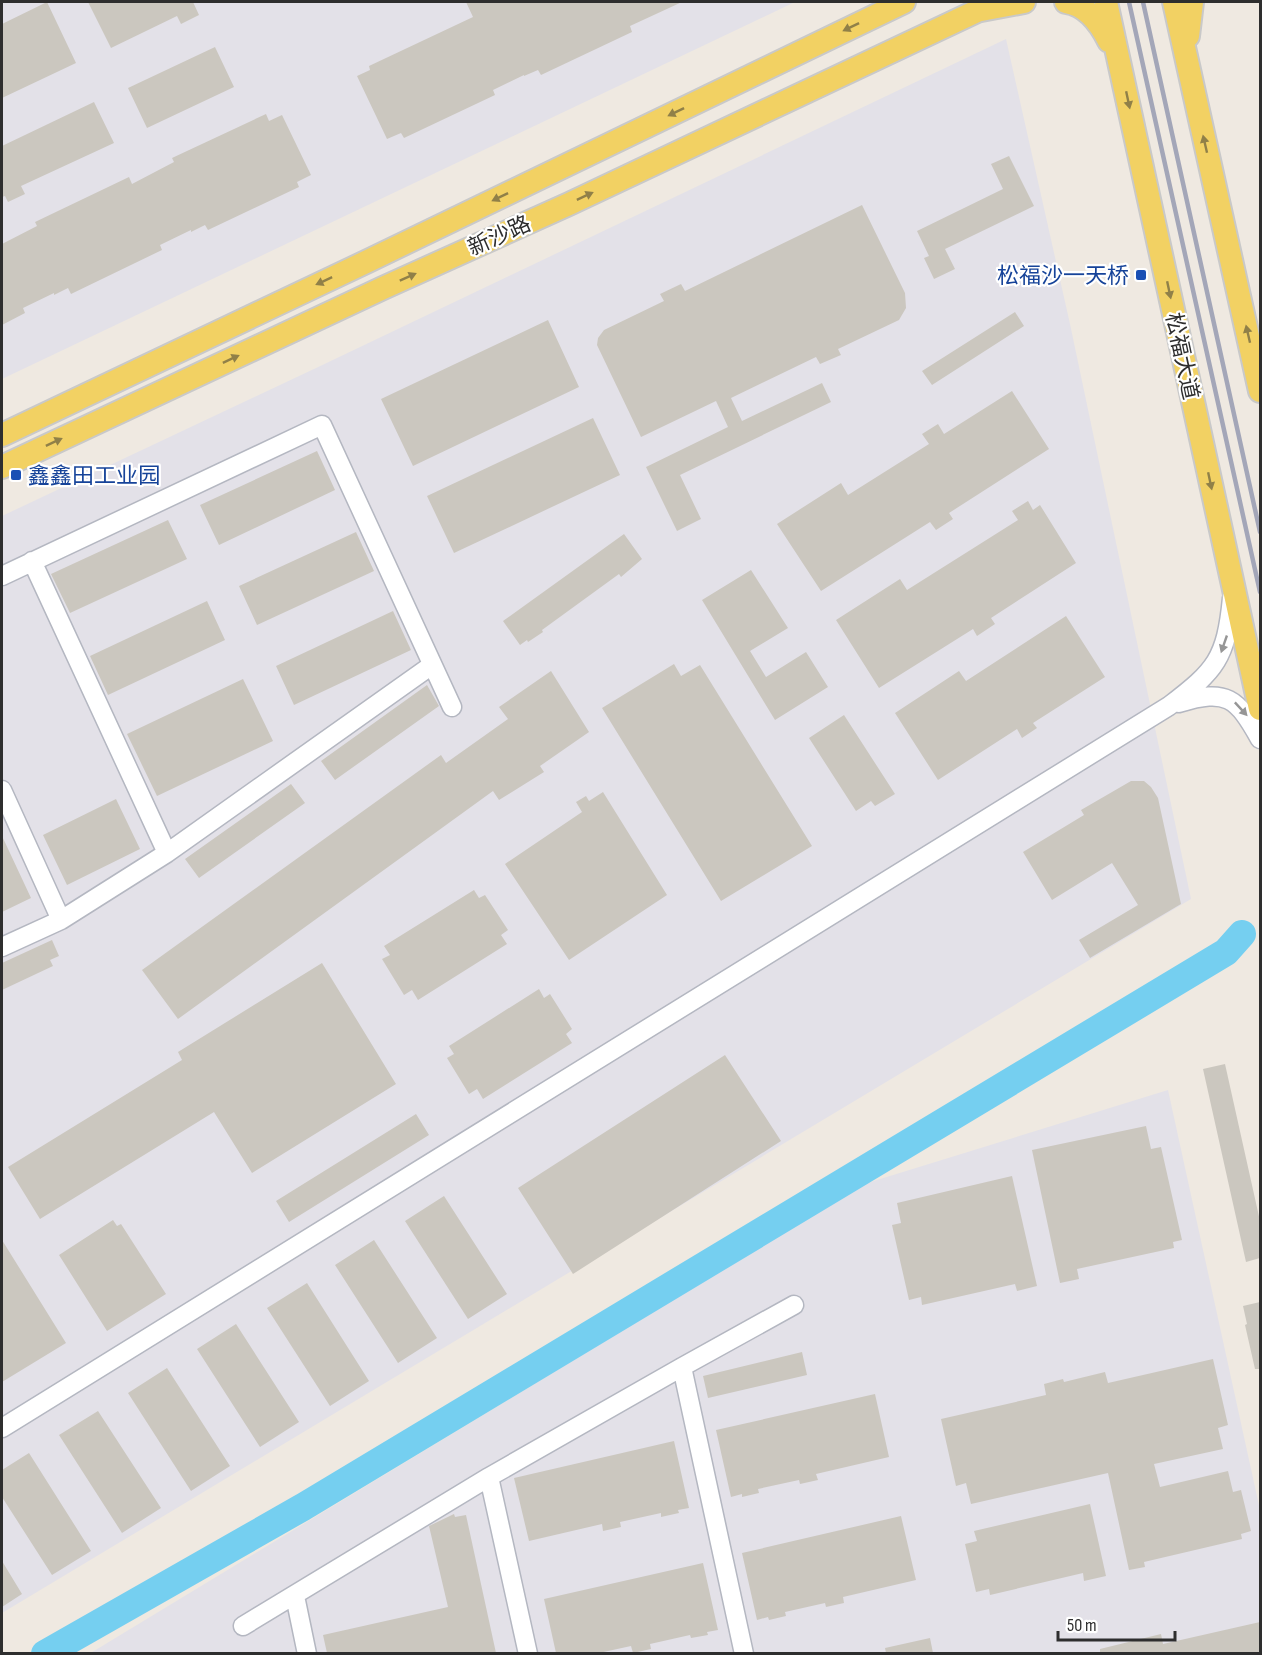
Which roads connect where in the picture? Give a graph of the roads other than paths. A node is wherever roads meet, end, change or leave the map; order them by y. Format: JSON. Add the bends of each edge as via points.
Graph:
{"nodes":[{"id":1,"x":904,"y":2,"type":"edge"},
{"id":2,"x":996,"y":2,"type":"edge"},
{"id":3,"x":1024,"y":2,"type":"edge"},
{"id":4,"x":1066,"y":2,"type":"edge"},
{"id":5,"x":1106,"y":2,"type":"edge"},
{"id":6,"x":1174,"y":2,"type":"edge"},
{"id":7,"x":1192,"y":2,"type":"edge"},
{"id":8,"x":974,"y":12,"type":"junction"},
{"id":9,"x":1186,"y":59,"type":"junction"},
{"id":10,"x":1120,"y":64,"type":"junction"},
{"id":11,"x":1260,"y":391,"type":"edge"},
{"id":12,"x":2,"y":435,"type":"edge"},
{"id":13,"x":2,"y":467,"type":"edge"},
{"id":14,"x":32,"y":561,"type":"junction"},
{"id":15,"x":2,"y":576,"type":"edge"},
{"id":16,"x":1233,"y":587,"type":"junction"},
{"id":17,"x":432,"y":665,"type":"junction"},
{"id":18,"x":1169,"y":706,"type":"junction"},
{"id":19,"x":452,"y":707,"type":"dead end"},
{"id":20,"x":1260,"y":709,"type":"edge"},
{"id":21,"x":1260,"y":739,"type":"edge"},
{"id":22,"x":2,"y":790,"type":"edge"},
{"id":23,"x":167,"y":853,"type":"junction"},
{"id":24,"x":61,"y":920,"type":"junction"},
{"id":25,"x":2,"y":946,"type":"edge"},
{"id":26,"x":794,"y":1305,"type":"dead end"},
{"id":27,"x":682,"y":1367,"type":"junction"},
{"id":28,"x":2,"y":1428,"type":"edge"},
{"id":29,"x":489,"y":1477,"type":"junction"},
{"id":30,"x":295,"y":1596,"type":"junction"},
{"id":31,"x":243,"y":1626,"type":"dead end"},
{"id":32,"x":307,"y":1653,"type":"edge"},
{"id":33,"x":528,"y":1653,"type":"edge"},
{"id":34,"x":744,"y":1653,"type":"edge"}],
"edges":[{"from":1,"to":12,"type":"main road","name":"新沙路","one_way":true},
{"from":2,"to":8,"type":"main road","name":"新沙路"},
{"from":3,"to":8,"type":"main road"},
{"from":4,"to":10,"type":"main road","via":[[1087,10],[1096,20]]},
{"from":5,"to":10,"type":"main road","name":"松福大道"},
{"from":6,"to":9,"type":"main road"},
{"from":7,"to":9,"type":"main road"},
{"from":13,"to":8,"type":"main road","name":"新沙路","one_way":true},
{"from":11,"to":9,"type":"main road","one_way":true},
{"from":10,"to":16,"type":"main road","name":"松福大道","one_way":true},
{"from":14,"to":15,"type":"street"},
{"from":14,"to":17,"type":"street","via":[[322,425]]},
{"from":14,"to":23,"type":"street"},
{"from":16,"to":18,"type":"street","one_way":true,"via":[[1224,646],[1215,664],[1200,682]]},
{"from":16,"to":20,"type":"main road","name":"松福大道"},
{"from":17,"to":19,"type":"street"},
{"from":17,"to":23,"type":"street"},
{"from":18,"to":21,"type":"street","one_way":true,"via":[[1201,696],[1230,700],[1241,707]]},
{"from":18,"to":28,"type":"street"},
{"from":22,"to":24,"type":"street"},
{"from":23,"to":24,"type":"street"},
{"from":24,"to":25,"type":"street"},
{"from":26,"to":27,"type":"street"},
{"from":27,"to":29,"type":"street"},
{"from":27,"to":34,"type":"street"},
{"from":29,"to":30,"type":"street"},
{"from":29,"to":33,"type":"street"},
{"from":30,"to":31,"type":"street"},
{"from":30,"to":32,"type":"street"}]}
